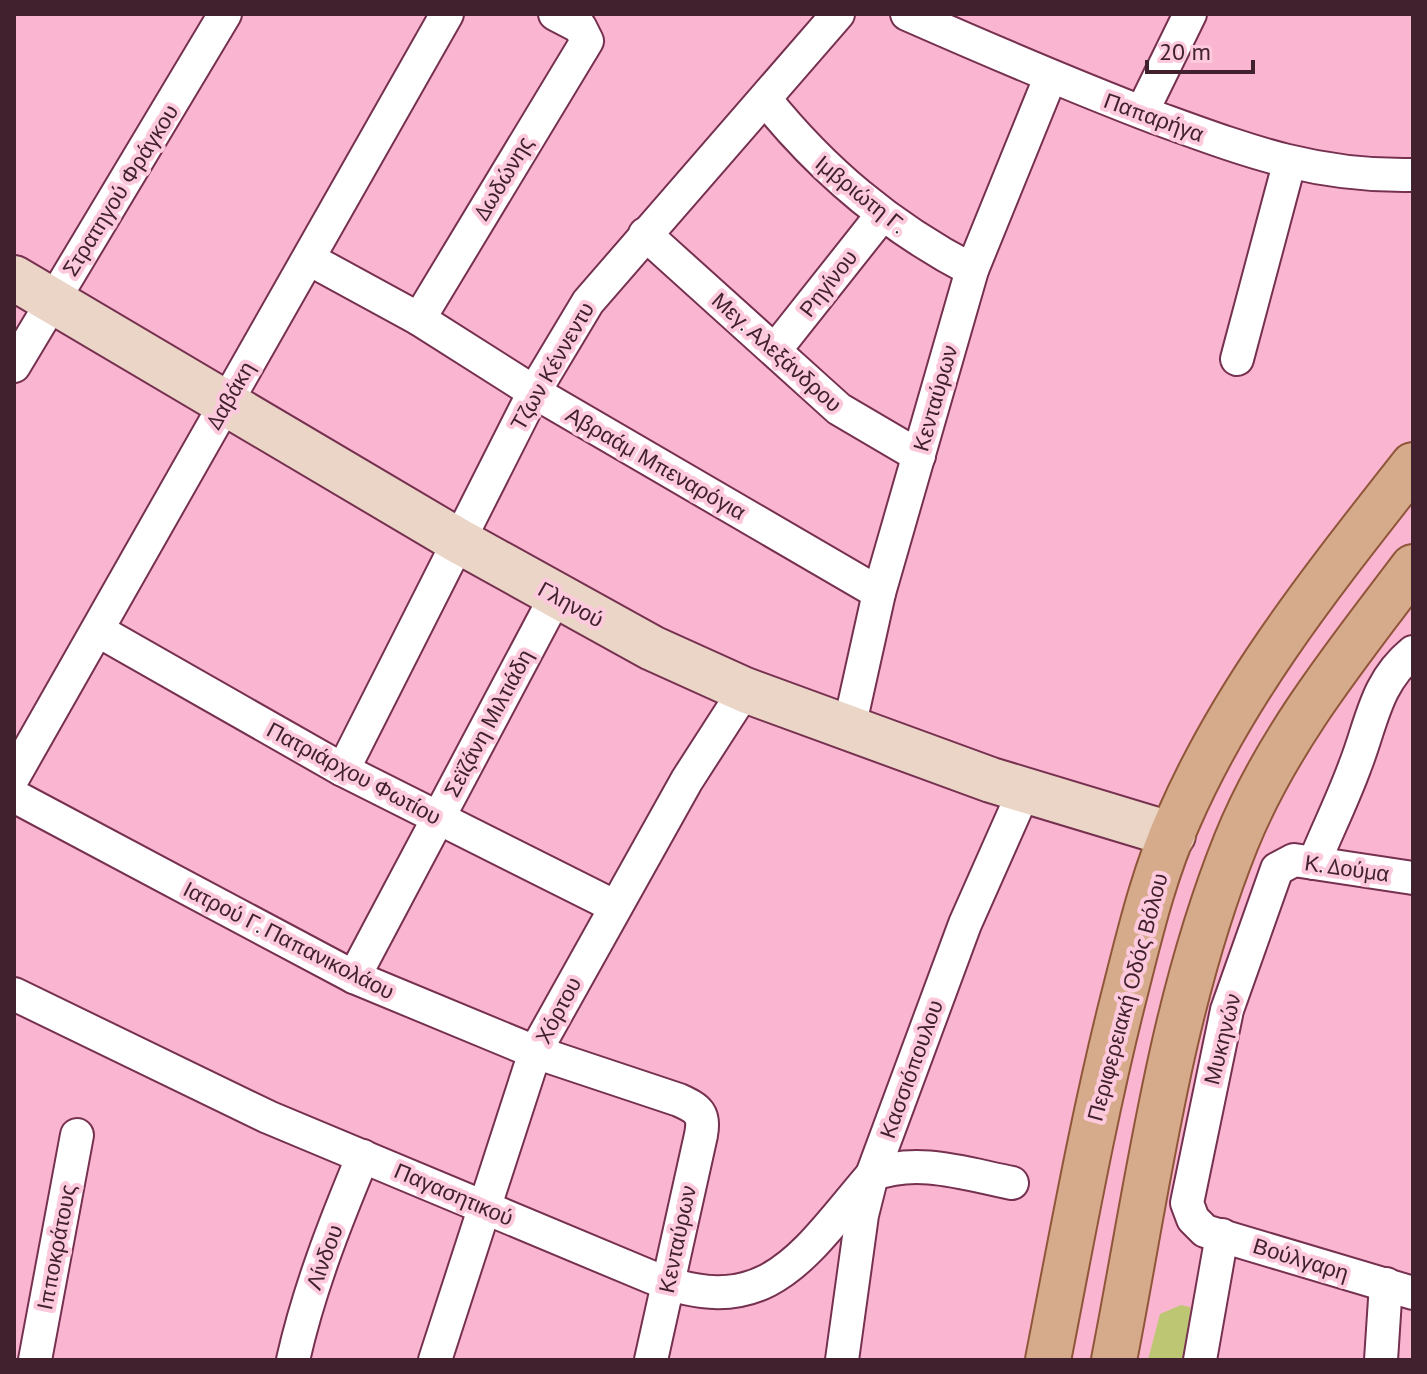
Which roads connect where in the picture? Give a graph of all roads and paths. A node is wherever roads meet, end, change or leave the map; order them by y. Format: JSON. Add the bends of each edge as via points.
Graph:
{"nodes":[{"id":1,"x":225,"y":14,"type":"edge"},
{"id":2,"x":447,"y":14,"type":"edge"},
{"id":3,"x":555,"y":14,"type":"edge"},
{"id":4,"x":838,"y":14,"type":"edge"},
{"id":5,"x":907,"y":14,"type":"edge"},
{"id":6,"x":1190,"y":14,"type":"edge"},
{"id":7,"x":1050,"y":78,"type":"junction"},
{"id":8,"x":765,"y":99,"type":"junction"},
{"id":9,"x":1142,"y":112,"type":"junction"},
{"id":10,"x":1289,"y":164,"type":"junction"},
{"id":11,"x":1413,"y":175,"type":"edge"},
{"id":12,"x":882,"y":215,"type":"junction"},
{"id":13,"x":645,"y":234,"type":"junction"},
{"id":14,"x":309,"y":259,"type":"junction"},
{"id":15,"x":972,"y":270,"type":"junction"},
{"id":16,"x":14,"y":278,"type":"edge"},
{"id":17,"x":51,"y":301,"type":"junction"},
{"id":18,"x":419,"y":319,"type":"junction"},
{"id":19,"x":775,"y":350,"type":"junction"},
{"id":20,"x":1237,"y":359,"type":"dead end"},
{"id":21,"x":14,"y":366,"type":"edge"},
{"id":22,"x":534,"y":392,"type":"junction"},
{"id":23,"x":225,"y":403,"type":"junction"},
{"id":24,"x":919,"y":456,"type":"junction"},
{"id":25,"x":1413,"y":465,"type":"edge"},
{"id":26,"x":457,"y":540,"type":"junction"},
{"id":27,"x":1413,"y":567,"type":"edge"},
{"id":28,"x":879,"y":593,"type":"junction"},
{"id":29,"x":556,"y":596,"type":"junction"},
{"id":30,"x":99,"y":631,"type":"junction"},
{"id":31,"x":1413,"y":652,"type":"edge"},
{"id":32,"x":745,"y":690,"type":"junction"},
{"id":33,"x":849,"y":728,"type":"junction"},
{"id":34,"x":343,"y":770,"type":"junction"},
{"id":35,"x":14,"y":776,"type":"edge"},
{"id":36,"x":1024,"y":791,"type":"junction"},
{"id":37,"x":14,"y":796,"type":"edge"},
{"id":38,"x":438,"y":817,"type":"junction"},
{"id":39,"x":1173,"y":835,"type":"junction"},
{"id":40,"x":1314,"y":863,"type":"junction"},
{"id":41,"x":1281,"y":864,"type":"joint"},
{"id":42,"x":1413,"y":878,"type":"edge"},
{"id":43,"x":614,"y":906,"type":"junction"},
{"id":44,"x":354,"y":977,"type":"junction"},
{"id":45,"x":14,"y":994,"type":"edge"},
{"id":46,"x":535,"y":1052,"type":"junction"},
{"id":47,"x":704,"y":1118,"type":"joint"},
{"id":48,"x":77,"y":1135,"type":"dead end"},
{"id":49,"x":363,"y":1156,"type":"junction"},
{"id":50,"x":872,"y":1175,"type":"junction"},
{"id":51,"x":1012,"y":1183,"type":"dead end"},
{"id":52,"x":484,"y":1206,"type":"junction"},
{"id":53,"x":1193,"y":1219,"type":"joint"},
{"id":54,"x":1222,"y":1235,"type":"junction"},
{"id":55,"x":667,"y":1284,"type":"junction"},
{"id":56,"x":1399,"y":1289,"type":"edge"},
{"id":57,"x":35,"y":1360,"type":"edge"},
{"id":58,"x":293,"y":1360,"type":"edge"},
{"id":59,"x":435,"y":1360,"type":"edge"},
{"id":60,"x":651,"y":1360,"type":"edge"},
{"id":61,"x":842,"y":1360,"type":"edge"},
{"id":62,"x":1048,"y":1360,"type":"edge"},
{"id":63,"x":1114,"y":1360,"type":"edge"},
{"id":64,"x":1200,"y":1360,"type":"edge"},
{"id":65,"x":1381,"y":1360,"type":"edge"}],
"edges":[{"from":1,"to":17,"type":"street","name":"Στρατηγού Φράγκου"},
{"from":2,"to":14,"type":"street","name":"Δαβάκη"},
{"from":3,"to":18,"type":"street","name":"Δωδώνης","via":[[580,27],[586,37],[581,52]]},
{"from":4,"to":8,"type":"street","name":"Τζων Κέννεντυ"},
{"from":5,"to":7,"type":"street","name":"Παπαρήγα"},
{"from":6,"to":9,"type":"street"},
{"from":7,"to":9,"type":"street","name":"Παπαρήγα"},
{"from":7,"to":15,"type":"street","name":"Κενταύρων"},
{"from":8,"to":12,"type":"street","name":"Ιμβριώτη Γ.","via":[[833,175]]},
{"from":8,"to":13,"type":"street","name":"Τζων Κέννεντυ"},
{"from":9,"to":10,"type":"street","name":"Παπαρήγα"},
{"from":10,"to":11,"type":"street","name":"Παπαρήγα"},
{"from":10,"to":20,"type":"street"},
{"from":12,"to":15,"type":"street","name":"Ιμβριώτη Γ."},
{"from":12,"to":19,"type":"street","name":"Ρηγίνου"},
{"from":13,"to":19,"type":"street","name":"Μεγ. Αλεξάνδρου"},
{"from":13,"to":22,"type":"street","name":"Τζων Κέννεντυ","via":[[588,302]]},
{"from":14,"to":18,"type":"street","name":"Αβραάμ Μπεναρόγια"},
{"from":14,"to":23,"type":"street","name":"Δαβάκη"},
{"from":15,"to":24,"type":"street","name":"Κενταύρων"},
{"from":16,"to":17,"type":"street","name":"Γληνού"},
{"from":17,"to":21,"type":"street","name":"Στρατηγού Φράγκου"},
{"from":17,"to":23,"type":"street","name":"Γληνού"},
{"from":18,"to":22,"type":"street","name":"Αβραάμ Μπεναρόγια"},
{"from":19,"to":24,"type":"street","name":"Μεγ. Αλεξάνδρου","via":[[858,423]]},
{"from":22,"to":26,"type":"street","name":"Τζων Κέννεντυ"},
{"from":22,"to":28,"type":"street","name":"Αβραάμ Μπεναρόγια"},
{"from":23,"to":26,"type":"street","name":"Γληνού"},
{"from":23,"to":30,"type":"street","name":"Δαβάκη"},
{"from":24,"to":28,"type":"street","name":"Κενταύρων"},
{"from":25,"to":39,"type":"main road","name":"Περιφερειακή Οδός Βόλου","via":[[1255,676],[1223,729]]},
{"from":26,"to":29,"type":"street","name":"Γληνού"},
{"from":26,"to":34,"type":"street","name":"Τζων Κέννεντυ"},
{"from":27,"to":63,"type":"main road","via":[[1293,732],[1236,840],[1183,1000]]},
{"from":28,"to":33,"type":"street","name":"Κενταύρων"},
{"from":29,"to":32,"type":"street","name":"Γληνού"},
{"from":29,"to":38,"type":"street","name":"Σεϊζάνη Μιλτιάδη"},
{"from":30,"to":34,"type":"street","name":"Πατριάρχου Φωτίου"},
{"from":30,"to":35,"type":"street","name":"Δαβάκη"},
{"from":31,"to":40,"type":"street","via":[[1375,701],[1355,766]]},
{"from":32,"to":33,"type":"street","name":"Γληνού"},
{"from":32,"to":43,"type":"street","name":"Χόρτου"},
{"from":33,"to":36,"type":"street","name":"Γληνού"},
{"from":34,"to":38,"type":"street","name":"Πατριάρχου Φωτίου"},
{"from":36,"to":39,"type":"street","name":"Γληνού"},
{"from":36,"to":50,"type":"street","name":"Κασσιόπουλου","via":[[965,924]]},
{"from":37,"to":44,"type":"street","name":"Ιατρού Γ. Παπανικολάου"},
{"from":38,"to":43,"type":"street","name":"Πατριάρχου Φωτίου"},
{"from":38,"to":44,"type":"street","name":"Σεϊζάνη Μιλτιάδη"},
{"from":39,"to":62,"type":"main road","name":"Περιφερειακή Οδός Βόλου","via":[[1143,918],[1100,1090]]},
{"from":40,"to":41,"type":"street","name":"Κ. Δούμα"},
{"from":40,"to":42,"type":"street","name":"Κ. Δούμα"},
{"from":41,"to":53,"type":"street","name":"Μυκηνών","via":[[1219,1039],[1188,1192]]},
{"from":43,"to":46,"type":"street","name":"Χόρτου"},
{"from":44,"to":46,"type":"street","name":"Ιατρού Γ. Παπανικολάου"},
{"from":45,"to":49,"type":"street","name":"Παγασητικού","via":[[268,1117]]},
{"from":46,"to":47,"type":"street","name":"Ιατρού Γ. Παπανικολάου","via":[[679,1100]]},
{"from":46,"to":52,"type":"street","name":"Χόρτου"},
{"from":47,"to":55,"type":"street","name":"Κενταύρων"},
{"from":48,"to":57,"type":"street","name":"Ιπποκράτους"},
{"from":49,"to":52,"type":"street","name":"Παγασητικού"},
{"from":49,"to":58,"type":"street","name":"Λίνδου","via":[[326,1245]]},
{"from":50,"to":51,"type":"street","via":[[892,1167],[930,1167]]},
{"from":50,"to":55,"type":"street","name":"Παγασητικού","via":[[802,1256],[776,1278],[720,1294]]},
{"from":50,"to":61,"type":"street","name":"Κασσιόπουλου"},
{"from":52,"to":55,"type":"street","name":"Παγασητικού"},
{"from":52,"to":59,"type":"street","name":"Χόρτου"},
{"from":53,"to":54,"type":"street","name":"Βούλγαρη","via":[[1205,1231]]},
{"from":54,"to":56,"type":"street","name":"Βούλγαρη"},
{"from":54,"to":64,"type":"street"},
{"from":55,"to":60,"type":"street","name":"Κενταύρων"},
{"from":56,"to":65,"type":"street"}]}
